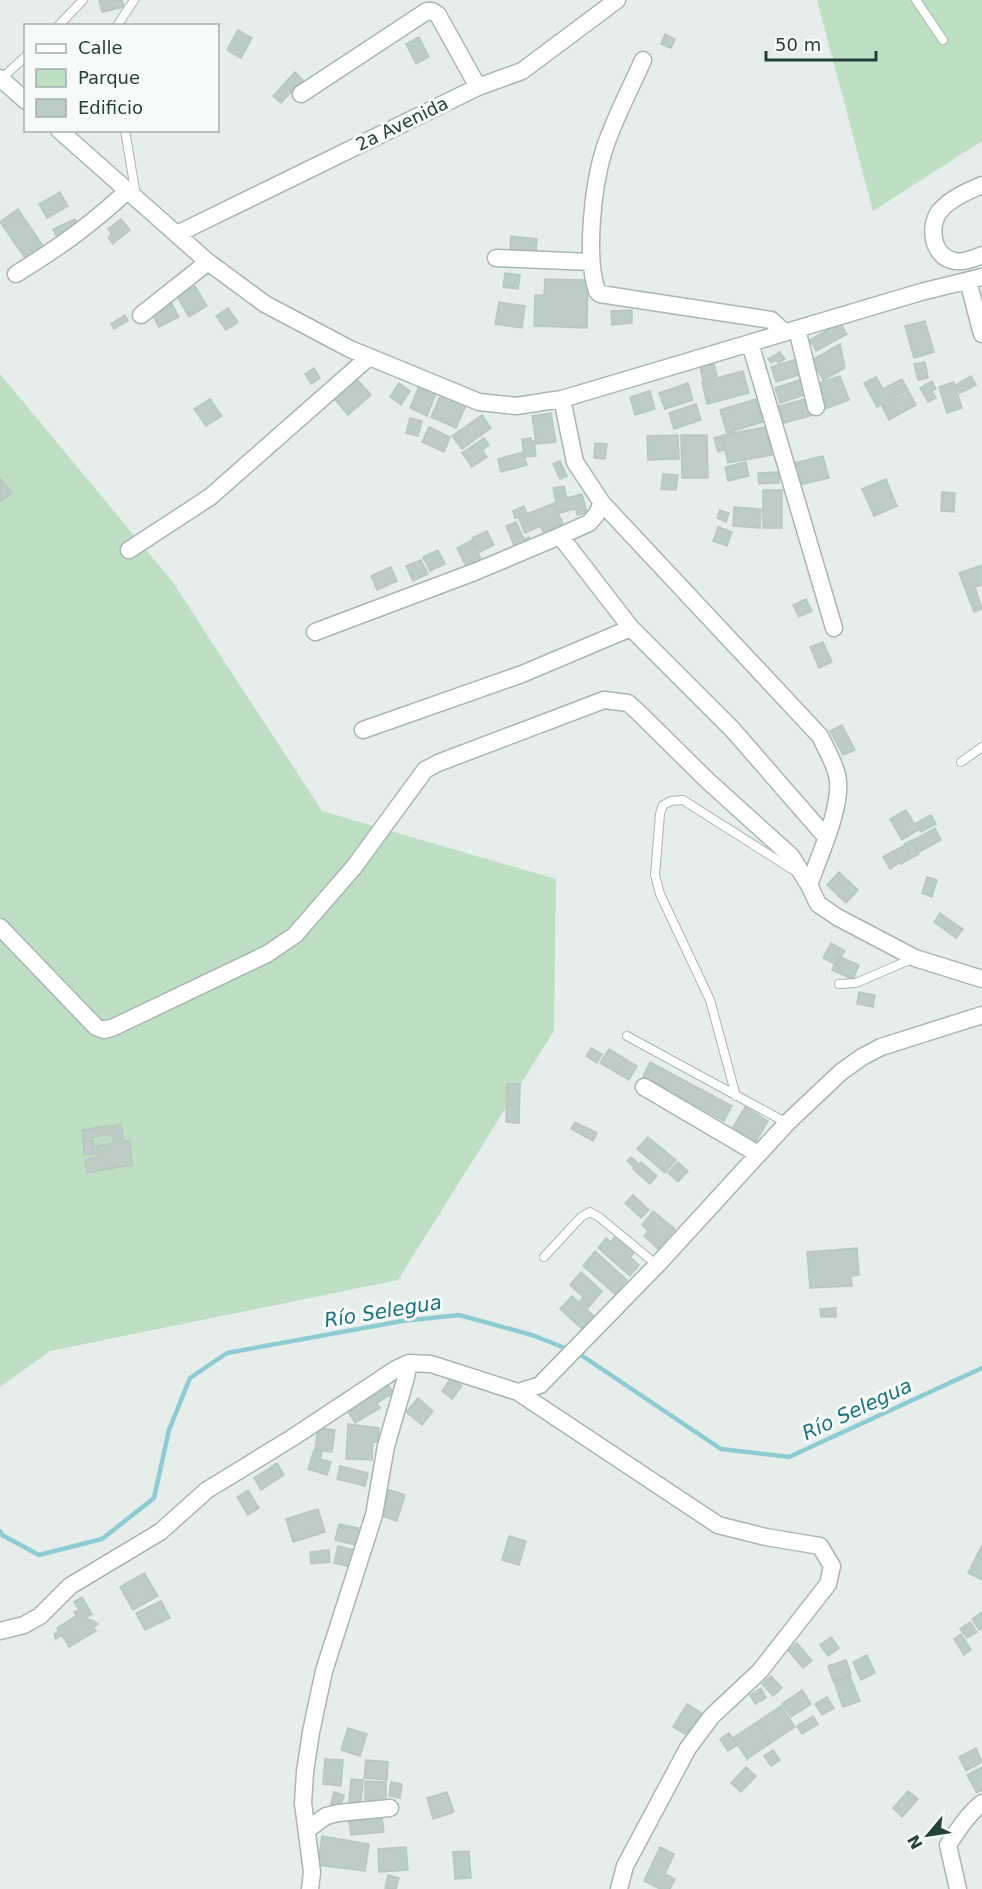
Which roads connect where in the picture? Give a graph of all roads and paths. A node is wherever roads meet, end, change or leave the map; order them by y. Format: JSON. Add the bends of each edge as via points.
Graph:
{"nodes":[{"id":1,"x":83,"y":0,"type":"edge"},
{"id":2,"x":134,"y":0,"type":"edge"},
{"id":3,"x":617,"y":0,"type":"edge"},
{"id":4,"x":916,"y":0,"type":"edge"},
{"id":5,"x":60,"y":24,"type":"edge"},
{"id":6,"x":118,"y":24,"type":"edge"},
{"id":7,"x":943,"y":40,"type":"dead end"},
{"id":8,"x":24,"y":58,"type":"edge"},
{"id":9,"x":643,"y":60,"type":"dead end"},
{"id":10,"x":0,"y":79,"type":"edge"},
{"id":11,"x":478,"y":87,"type":"junction"},
{"id":12,"x":302,"y":94,"type":"dead end"},
{"id":13,"x":24,"y":99,"type":"edge"},
{"id":14,"x":61,"y":132,"type":"edge"},
{"id":15,"x":125,"y":132,"type":"edge"},
{"id":16,"x":982,"y":185,"type":"edge"},
{"id":17,"x":132,"y":195,"type":"junction"},
{"id":18,"x":177,"y":234,"type":"junction"},
{"id":19,"x":982,"y":255,"type":"edge"},
{"id":20,"x":496,"y":258,"type":"dead end"},
{"id":21,"x":207,"y":262,"type":"junction"},
{"id":22,"x":591,"y":262,"type":"junction"},
{"id":23,"x":16,"y":274,"type":"dead end"},
{"id":24,"x":975,"y":279,"type":"edge"},
{"id":25,"x":141,"y":315,"type":"dead end"},
{"id":26,"x":791,"y":330,"type":"junction"},
{"id":27,"x":982,"y":334,"type":"edge"},
{"id":28,"x":750,"y":343,"type":"junction"},
{"id":29,"x":369,"y":357,"type":"junction"},
{"id":30,"x":562,"y":399,"type":"junction"},
{"id":31,"x":816,"y":407,"type":"dead end"},
{"id":32,"x":602,"y":504,"type":"junction"},
{"id":33,"x":560,"y":536,"type":"junction"},
{"id":34,"x":129,"y":550,"type":"dead end"},
{"id":35,"x":631,"y":628,"type":"junction"},
{"id":36,"x":834,"y":628,"type":"dead end"},
{"id":37,"x":315,"y":632,"type":"dead end"},
{"id":38,"x":363,"y":730,"type":"dead end"},
{"id":39,"x":982,"y":747,"type":"edge"},
{"id":40,"x":961,"y":762,"type":"dead end"},
{"id":41,"x":826,"y":837,"type":"junction"},
{"id":42,"x":806,"y":880,"type":"junction"},
{"id":43,"x":0,"y":927,"type":"edge"},
{"id":44,"x":915,"y":958,"type":"junction"},
{"id":45,"x":982,"y":979,"type":"edge"},
{"id":46,"x":839,"y":984,"type":"dead end"},
{"id":47,"x":982,"y":1015,"type":"edge"},
{"id":48,"x":627,"y":1036,"type":"dead end"},
{"id":49,"x":644,"y":1087,"type":"dead end"},
{"id":50,"x":736,"y":1096,"type":"junction"},
{"id":51,"x":787,"y":1123,"type":"junction"},
{"id":52,"x":758,"y":1154,"type":"junction"},
{"id":53,"x":544,"y":1257,"type":"dead end"},
{"id":54,"x":657,"y":1265,"type":"junction"},
{"id":55,"x":409,"y":1362,"type":"junction"},
{"id":56,"x":518,"y":1392,"type":"junction"},
{"id":57,"x":0,"y":1631,"type":"edge"},
{"id":58,"x":982,"y":1803,"type":"edge"},
{"id":59,"x":390,"y":1808,"type":"dead end"},
{"id":60,"x":307,"y":1830,"type":"junction"},
{"id":61,"x":310,"y":1889,"type":"edge"},
{"id":62,"x":619,"y":1889,"type":"edge"},
{"id":63,"x":958,"y":1889,"type":"edge"}],
"edges":[{"from":1,"to":5,"type":"lane"},
{"from":2,"to":6,"type":"lane"},
{"from":3,"to":11,"type":"street","name":"2a Avenida","via":[[522,70]]},
{"from":4,"to":7,"type":"lane"},
{"from":8,"to":10,"type":"lane"},
{"from":9,"to":22,"type":"street","via":[[604,150],[594,201]]},
{"from":10,"to":13,"type":"street"},
{"from":11,"to":12,"type":"street","via":[[438,15],[427,11]]},
{"from":11,"to":18,"type":"street","name":"2a Avenida"},
{"from":14,"to":17,"type":"street"},
{"from":15,"to":17,"type":"lane"},
{"from":16,"to":19,"type":"street","via":[[939,212],[934,242],[950,260],[960,262]]},
{"from":17,"to":18,"type":"street"},
{"from":17,"to":23,"type":"street","via":[[64,245]]},
{"from":18,"to":21,"type":"street"},
{"from":20,"to":22,"type":"street"},
{"from":21,"to":25,"type":"street"},
{"from":21,"to":29,"type":"street","via":[[265,304]]},
{"from":22,"to":26,"type":"street","via":[[600,294],[771,320]]},
{"from":24,"to":26,"type":"street"},
{"from":24,"to":27,"type":"street"},
{"from":26,"to":28,"type":"street"},
{"from":26,"to":31,"type":"street"},
{"from":28,"to":30,"type":"street"},
{"from":28,"to":36,"type":"street"},
{"from":29,"to":30,"type":"street","via":[[479,402],[516,406]]},
{"from":29,"to":34,"type":"street","via":[[210,497]]},
{"from":30,"to":32,"type":"street","via":[[575,462]]},
{"from":32,"to":33,"type":"street","via":[[589,523]]},
{"from":32,"to":41,"type":"street","via":[[820,736],[838,776],[839,798]]},
{"from":33,"to":35,"type":"street"},
{"from":33,"to":37,"type":"street"},
{"from":35,"to":38,"type":"street","via":[[522,674]]},
{"from":35,"to":41,"type":"street","via":[[732,729]]},
{"from":39,"to":40,"type":"lane"},
{"from":41,"to":42,"type":"street"},
{"from":42,"to":43,"type":"street","via":[[791,856],[628,703],[604,700],[425,770],[354,867],[296,935],[267,954],[114,1027],[96,1027]]},
{"from":42,"to":44,"type":"street","via":[[818,904]]},
{"from":42,"to":50,"type":"lane","via":[[683,800],[663,805],[655,875],[660,894],[710,1000]]},
{"from":44,"to":45,"type":"street"},
{"from":44,"to":46,"type":"lane","via":[[856,983]]},
{"from":47,"to":51,"type":"street","via":[[861,1057]]},
{"from":48,"to":50,"type":"lane"},
{"from":49,"to":52,"type":"street"},
{"from":50,"to":51,"type":"lane"},
{"from":51,"to":52,"type":"street"},
{"from":52,"to":54,"type":"street"},
{"from":53,"to":54,"type":"lane","via":[[590,1212]]},
{"from":54,"to":56,"type":"street","via":[[540,1385]]},
{"from":55,"to":56,"type":"street","via":[[431,1364]]},
{"from":55,"to":57,"type":"street","via":[[207,1491],[160,1532],[70,1586],[40,1616]]},
{"from":55,"to":60,"type":"street","via":[[386,1446],[374,1515],[324,1671],[304,1772]]},
{"from":56,"to":62,"type":"street","via":[[718,1525],[820,1546],[832,1566],[828,1584],[759,1671],[712,1716],[688,1748],[625,1866]]},
{"from":58,"to":63,"type":"street","via":[[948,1845]]},
{"from":59,"to":60,"type":"street","via":[[326,1816]]},
{"from":60,"to":61,"type":"street"}]}
